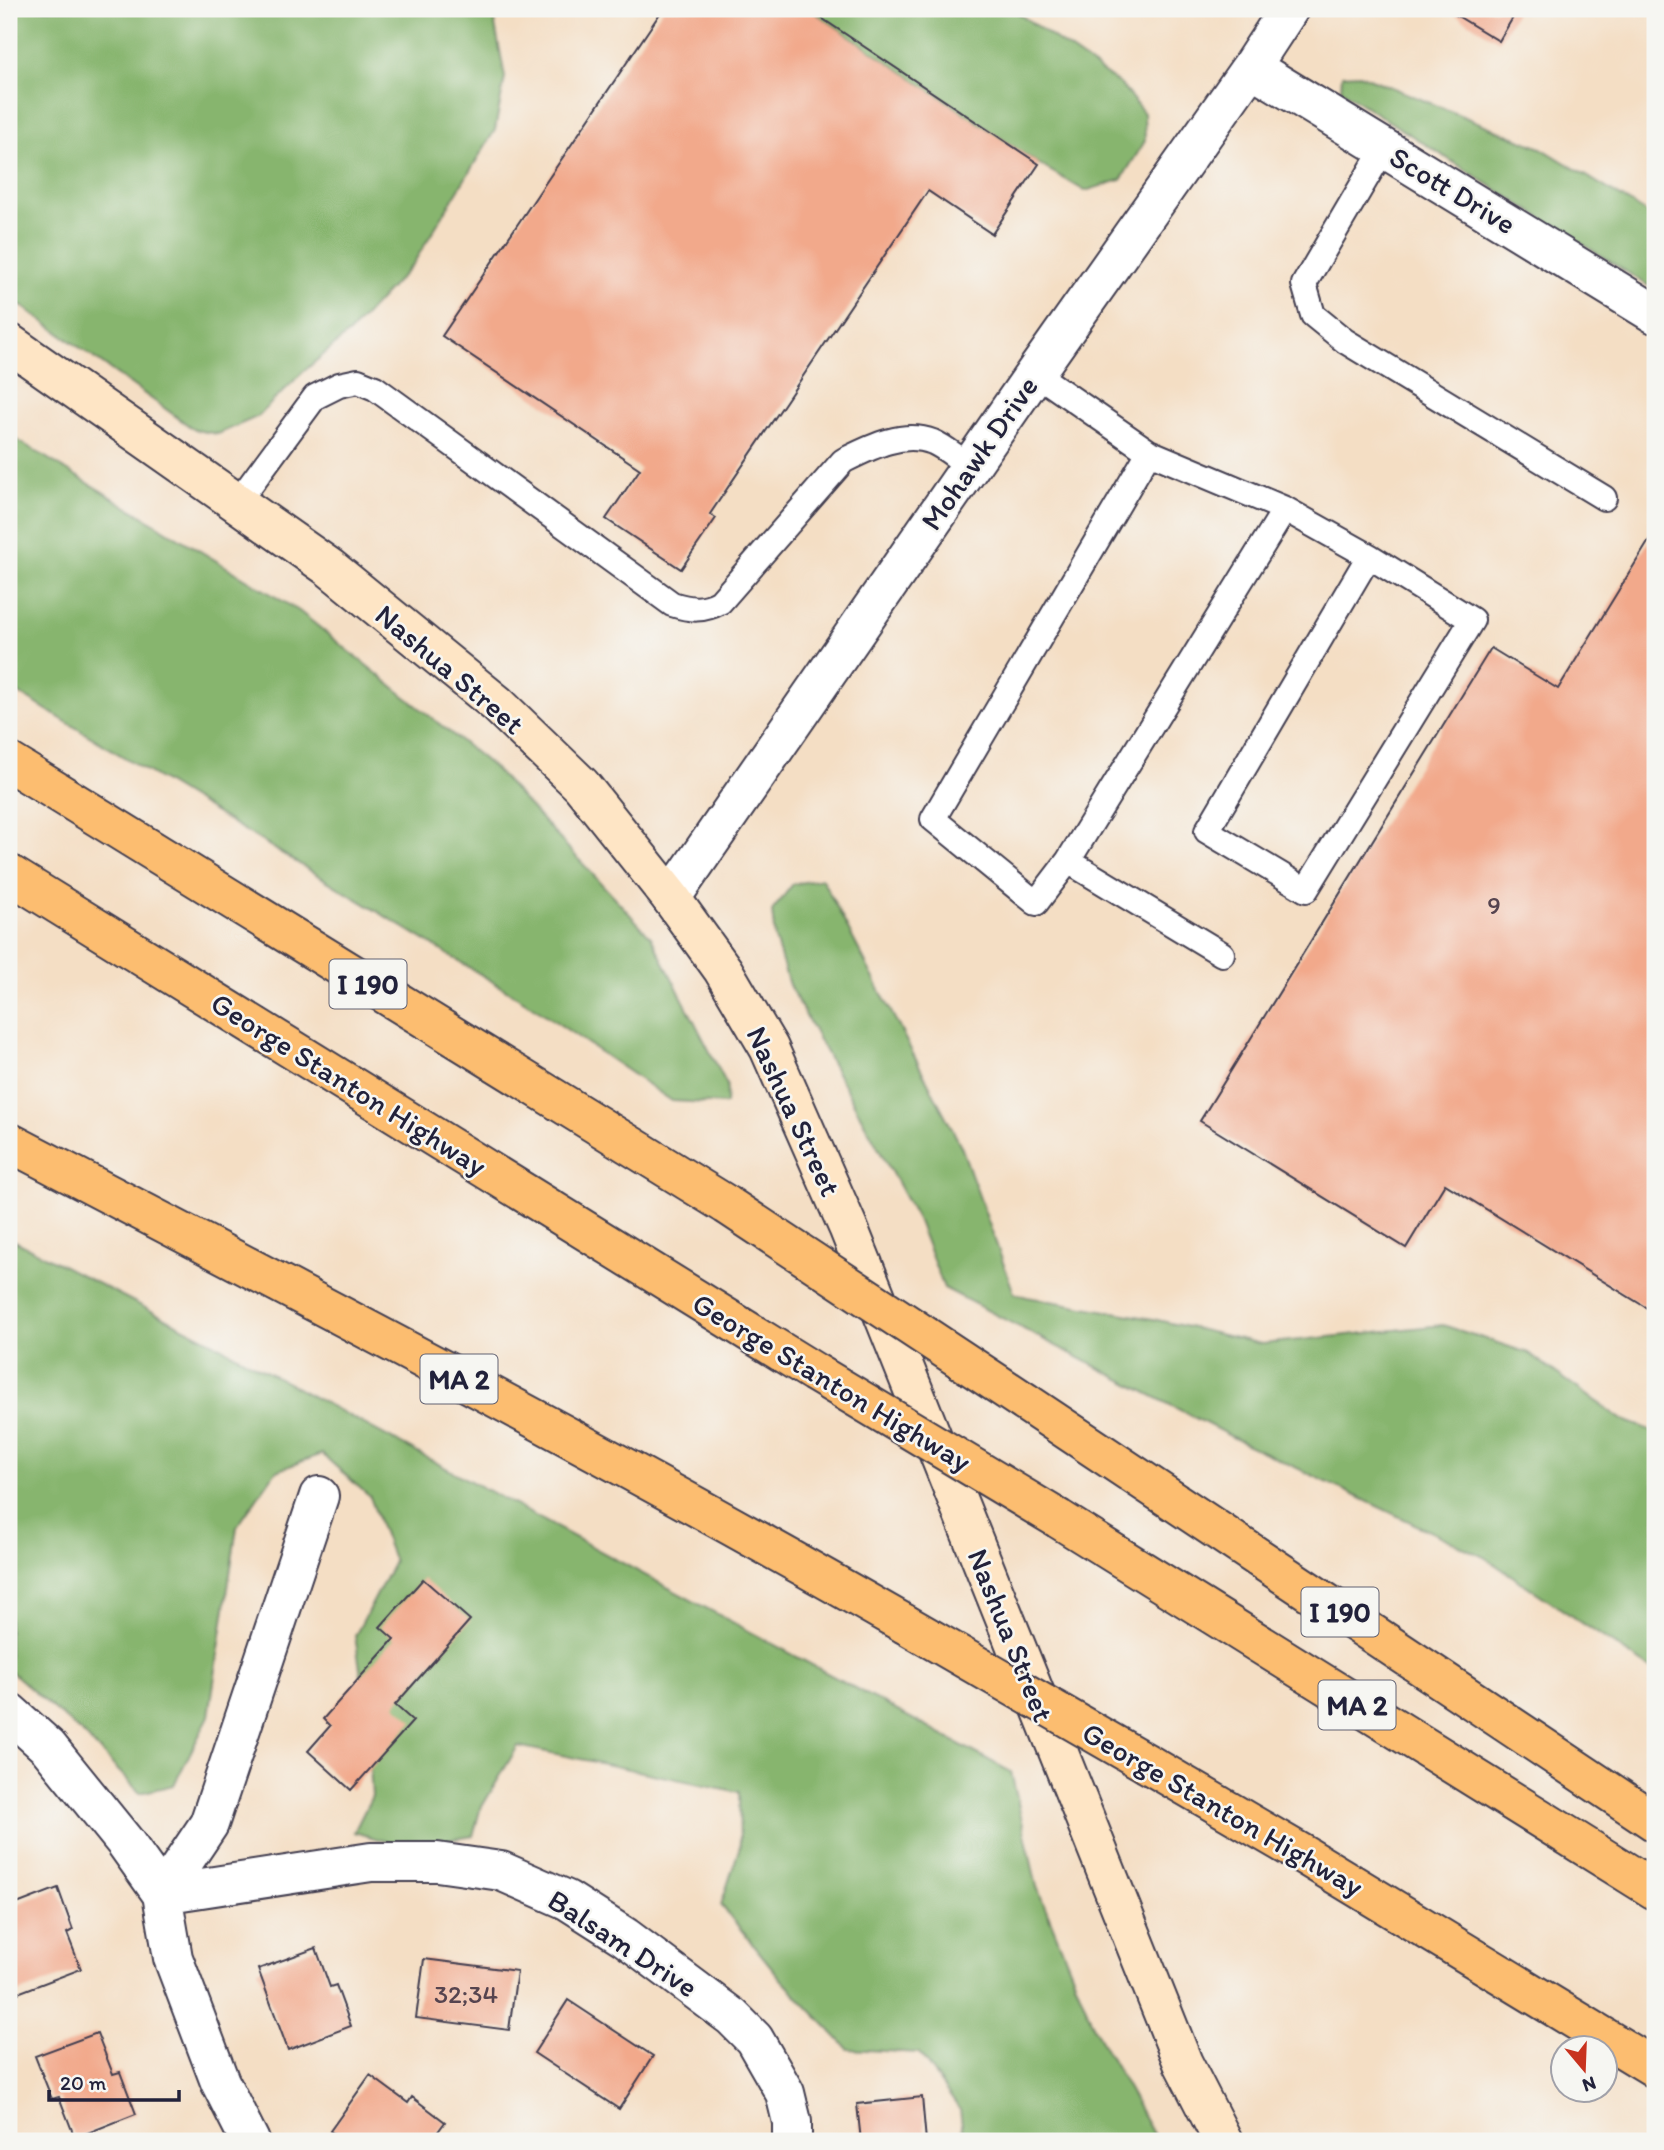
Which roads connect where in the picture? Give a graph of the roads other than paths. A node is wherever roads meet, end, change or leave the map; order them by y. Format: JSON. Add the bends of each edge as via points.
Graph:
{"nodes":[{"id":1,"x":1289,"y":9,"type":"edge"},
{"id":2,"x":1251,"y":67,"type":"junction"},
{"id":3,"x":1384,"y":148,"type":"junction"},
{"id":4,"x":1655,"y":314,"type":"edge"},
{"id":5,"x":9,"y":343,"type":"edge"},
{"id":6,"x":1035,"y":373,"type":"junction"},
{"id":7,"x":1149,"y":452,"type":"junction"},
{"id":8,"x":970,"y":466,"type":"junction"},
{"id":9,"x":1604,"y":498,"type":"dead end"},
{"id":10,"x":237,"y":503,"type":"junction"},
{"id":11,"x":1284,"y":509,"type":"junction"},
{"id":12,"x":1369,"y":556,"type":"junction"},
{"id":13,"x":9,"y":762,"type":"edge"},
{"id":14,"x":1068,"y":861,"type":"junction"},
{"id":15,"x":9,"y":874,"type":"edge"},
{"id":16,"x":671,"y":898,"type":"junction"},
{"id":17,"x":1222,"y":954,"type":"dead end"},
{"id":18,"x":9,"y":1142,"type":"edge"},
{"id":19,"x":319,"y":1496,"type":"dead end"},
{"id":20,"x":9,"y":1712,"type":"edge"},
{"id":21,"x":1655,"y":1822,"type":"edge"},
{"id":22,"x":1655,"y":1890,"type":"edge"},
{"id":23,"x":162,"y":1894,"type":"junction"},
{"id":24,"x":1655,"y":2068,"type":"edge"},
{"id":25,"x":250,"y":2141,"type":"edge"},
{"id":26,"x":792,"y":2141,"type":"edge"},
{"id":27,"x":1223,"y":2141,"type":"edge"}],
"edges":[{"from":1,"to":2,"type":"street","name":"Mohawk Drive"},
{"from":2,"to":3,"type":"street","name":"Scott Drive"},
{"from":2,"to":6,"type":"street","name":"Mohawk Drive"},
{"from":3,"to":4,"type":"street","name":"Scott Drive"},
{"from":3,"to":9,"type":"lane","via":[[1304,284],[1313,315],[1345,341]]},
{"from":5,"to":10,"type":"main road","name":"Nashua Street"},
{"from":6,"to":7,"type":"lane"},
{"from":6,"to":8,"type":"street","name":"Mohawk Drive"},
{"from":7,"to":11,"type":"lane"},
{"from":7,"to":14,"type":"lane","via":[[933,819],[1036,903]]},
{"from":8,"to":10,"type":"lane","via":[[932,442],[916,439],[895,440],[843,461],[720,602],[690,610],[673,604],[375,388],[358,381],[315,397]]},
{"from":8,"to":16,"type":"street","name":"Mohawk Drive"},
{"from":10,"to":16,"type":"main road","name":"Nashua Street","via":[[330,568],[497,705],[581,785]]},
{"from":11,"to":12,"type":"lane"},
{"from":11,"to":14,"type":"lane"},
{"from":12,"to":12,"type":"lane","via":[[1472,620],[1306,890],[1208,831]]},
{"from":13,"to":21,"type":"highway","number":"I 190","bridge":true,"via":[[727,1205]]},
{"from":14,"to":17,"type":"lane"},
{"from":15,"to":22,"type":"highway","name":"George Stanton Highway","number":"MA 2","bridge":true},
{"from":16,"to":27,"type":"main road","name":"Nashua Street","via":[[723,970],[769,1048],[848,1227],[1183,2063]]},
{"from":18,"to":24,"type":"highway","name":"George Stanton Highway","number":"MA 2","bridge":true,"via":[[360,1325],[788,1557],[1316,1862]]},
{"from":19,"to":23,"type":"street","via":[[209,1824]]},
{"from":20,"to":23,"type":"street","via":[[48,1747]]},
{"from":23,"to":25,"type":"street","via":[[173,1958],[220,2081]]},
{"from":23,"to":26,"type":"street","name":"Balsam Drive","via":[[371,1862],[437,1862],[501,1871],[567,1900],[732,2017],[754,2039],[785,2093]]}]}
